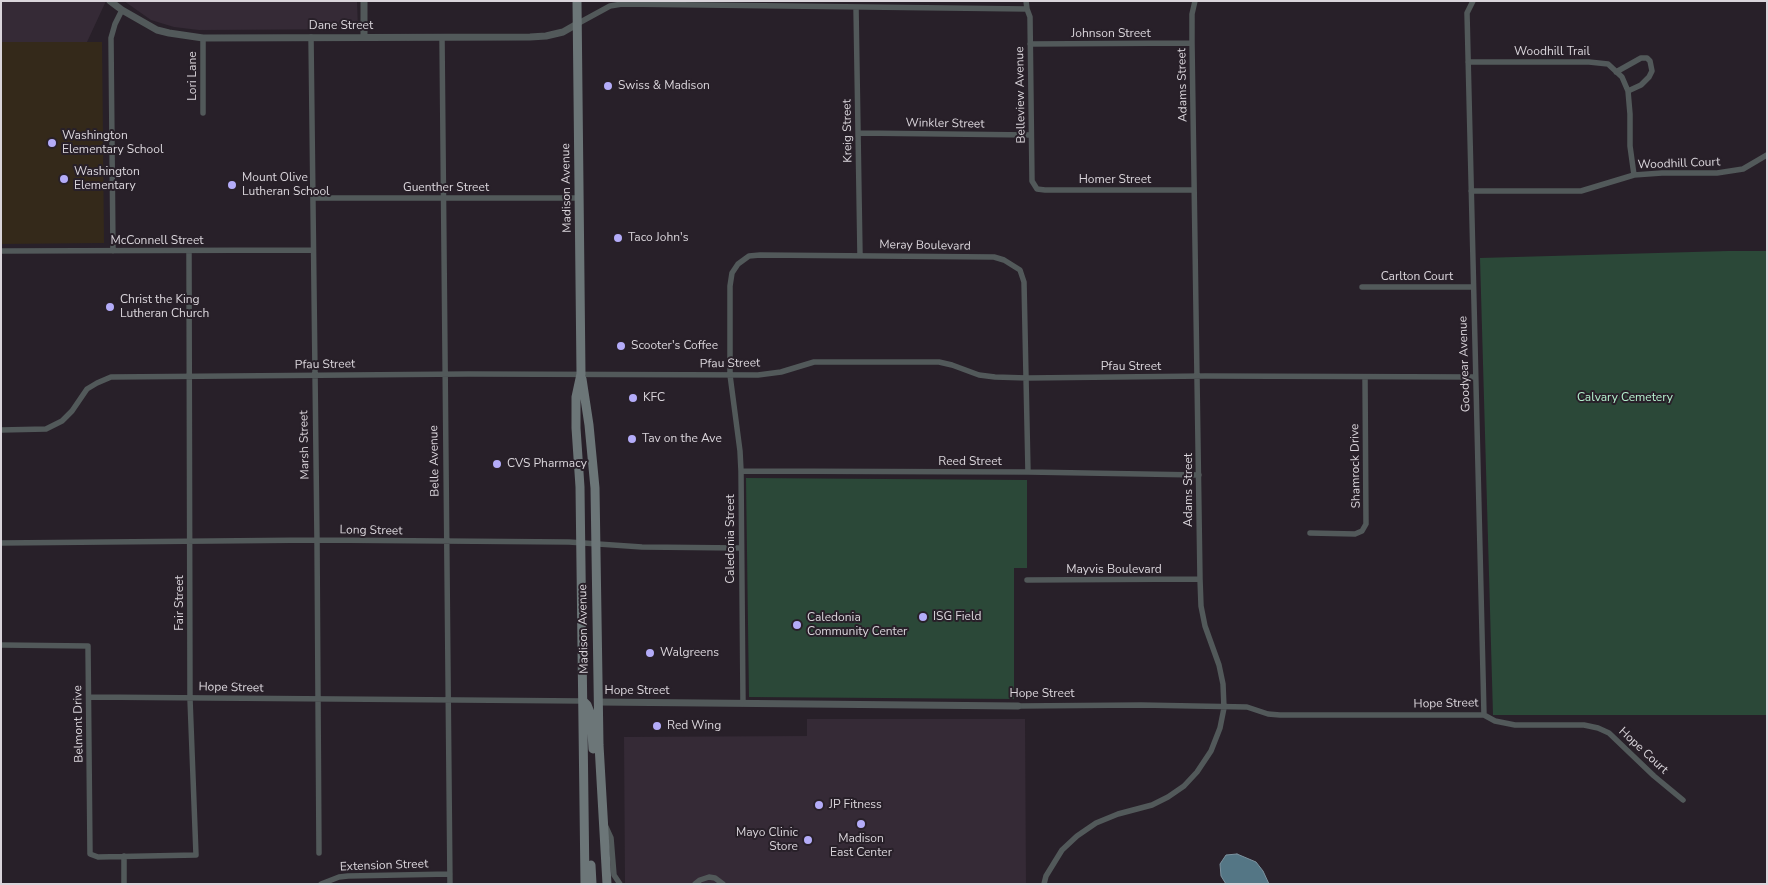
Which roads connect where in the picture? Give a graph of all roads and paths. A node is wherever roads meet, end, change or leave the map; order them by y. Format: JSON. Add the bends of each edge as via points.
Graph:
{"nodes":[{"id":1,"x":110,"y":1,"type":"edge"},
{"id":2,"x":364,"y":1,"type":"edge"},
{"id":3,"x":577,"y":1,"type":"edge"},
{"id":4,"x":1026,"y":1,"type":"edge"},
{"id":5,"x":1195,"y":1,"type":"edge"},
{"id":6,"x":1473,"y":1,"type":"edge"},
{"id":7,"x":710,"y":3,"type":"edge"},
{"id":8,"x":802,"y":3,"type":"edge"},
{"id":9,"x":856,"y":7,"type":"junction"},
{"id":10,"x":1027,"y":9,"type":"junction"},
{"id":11,"x":122,"y":10,"type":"junction"},
{"id":12,"x":578,"y":24,"type":"junction"},
{"id":13,"x":310,"y":37,"type":"junction"},
{"id":14,"x":364,"y":37,"type":"junction"},
{"id":15,"x":203,"y":38,"type":"junction"},
{"id":16,"x":442,"y":38,"type":"junction"},
{"id":17,"x":1192,"y":43,"type":"junction"},
{"id":18,"x":1030,"y":44,"type":"junction"},
{"id":19,"x":1468,"y":62,"type":"junction"},
{"id":20,"x":1616,"y":72,"type":"junction"},
{"id":21,"x":1628,"y":91,"type":"junction"},
{"id":22,"x":203,"y":113,"type":"dead end"},
{"id":23,"x":858,"y":133,"type":"junction"},
{"id":24,"x":1031,"y":135,"type":"junction"},
{"id":25,"x":1767,"y":155,"type":"edge"},
{"id":26,"x":1634,"y":175,"type":"junction"},
{"id":27,"x":1036,"y":188,"type":"joint"},
{"id":28,"x":1194,"y":190,"type":"junction"},
{"id":29,"x":1471,"y":191,"type":"junction"},
{"id":30,"x":313,"y":198,"type":"junction"},
{"id":31,"x":444,"y":198,"type":"junction"},
{"id":32,"x":579,"y":198,"type":"junction"},
{"id":33,"x":313,"y":250,"type":"junction"},
{"id":34,"x":1,"y":251,"type":"edge"},
{"id":35,"x":113,"y":251,"type":"junction"},
{"id":36,"x":189,"y":251,"type":"junction"},
{"id":37,"x":860,"y":255,"type":"junction"},
{"id":38,"x":1362,"y":287,"type":"dead end"},
{"id":39,"x":1473,"y":287,"type":"junction"},
{"id":40,"x":444,"y":374,"type":"junction"},
{"id":41,"x":580,"y":374,"type":"junction"},
{"id":42,"x":730,"y":375,"type":"junction"},
{"id":43,"x":315,"y":376,"type":"junction"},
{"id":44,"x":189,"y":377,"type":"junction"},
{"id":45,"x":1198,"y":377,"type":"junction"},
{"id":46,"x":1364,"y":377,"type":"junction"},
{"id":47,"x":1475,"y":377,"type":"junction"},
{"id":48,"x":1027,"y":378,"type":"junction"},
{"id":49,"x":1,"y":430,"type":"edge"},
{"id":50,"x":741,"y":471,"type":"junction"},
{"id":51,"x":1028,"y":472,"type":"junction"},
{"id":52,"x":1199,"y":475,"type":"junction"},
{"id":53,"x":1310,"y":533,"type":"dead end"},
{"id":54,"x":317,"y":540,"type":"junction"},
{"id":55,"x":190,"y":541,"type":"junction"},
{"id":56,"x":446,"y":542,"type":"junction"},
{"id":57,"x":1,"y":543,"type":"edge"},
{"id":58,"x":580,"y":543,"type":"junction"},
{"id":59,"x":595,"y":544,"type":"junction"},
{"id":60,"x":741,"y":548,"type":"junction"},
{"id":61,"x":1027,"y":580,"type":"dead end"},
{"id":62,"x":1200,"y":580,"type":"junction"},
{"id":63,"x":1,"y":645,"type":"edge"},
{"id":64,"x":89,"y":697,"type":"junction"},
{"id":65,"x":190,"y":699,"type":"junction"},
{"id":66,"x":318,"y":700,"type":"junction"},
{"id":67,"x":449,"y":700,"type":"junction"},
{"id":68,"x":582,"y":701,"type":"junction"},
{"id":69,"x":598,"y":702,"type":"junction"},
{"id":70,"x":743,"y":703,"type":"junction"},
{"id":71,"x":1018,"y":706,"type":"joint"},
{"id":72,"x":1224,"y":708,"type":"junction"},
{"id":73,"x":1484,"y":715,"type":"junction"},
{"id":74,"x":584,"y":773,"type":"junction"},
{"id":75,"x":601,"y":786,"type":"junction"},
{"id":76,"x":1683,"y":800,"type":"dead end"},
{"id":77,"x":605,"y":824,"type":"junction"},
{"id":78,"x":318,"y":853,"type":"dead end"},
{"id":79,"x":124,"y":856,"type":"junction"},
{"id":80,"x":450,"y":874,"type":"junction"},
{"id":81,"x":124,"y":884,"type":"edge"},
{"id":82,"x":321,"y":884,"type":"edge"},
{"id":83,"x":450,"y":884,"type":"edge"},
{"id":84,"x":585,"y":884,"type":"edge"},
{"id":85,"x":592,"y":884,"type":"edge"},
{"id":86,"x":607,"y":884,"type":"edge"},
{"id":87,"x":620,"y":884,"type":"edge"},
{"id":88,"x":695,"y":884,"type":"edge"},
{"id":89,"x":723,"y":884,"type":"edge"},
{"id":90,"x":1044,"y":884,"type":"edge"}],
"edges":[{"from":1,"to":11,"type":"street","name":"Dane Street"},
{"from":2,"to":14,"type":"street"},
{"from":3,"to":12,"type":"main road","name":"Madison Avenue"},
{"from":4,"to":10,"type":"street","name":"Belleview Avenue"},
{"from":5,"to":17,"type":"street","name":"Adams Street"},
{"from":6,"to":19,"type":"street","name":"Goodyear Avenue","via":[[1467,13]]},
{"from":7,"to":8,"type":"street"},
{"from":7,"to":12,"type":"street","via":[[622,4],[610,6]]},
{"from":8,"to":9,"type":"street"},
{"from":9,"to":10,"type":"street"},
{"from":9,"to":23,"type":"street","name":"Kreig Street"},
{"from":10,"to":18,"type":"street","name":"Belleview Avenue"},
{"from":11,"to":15,"type":"street","name":"Dane Street","via":[[169,34]]},
{"from":11,"to":35,"type":"street","via":[[111,38]]},
{"from":12,"to":16,"type":"street","name":"Dane Street","via":[[564,32],[546,36]]},
{"from":12,"to":32,"type":"main road","name":"Madison Avenue"},
{"from":13,"to":14,"type":"street","name":"Dane Street"},
{"from":13,"to":15,"type":"street","name":"Dane Street"},
{"from":13,"to":30,"type":"street","name":"Marsh Street"},
{"from":14,"to":16,"type":"street","name":"Dane Street"},
{"from":15,"to":22,"type":"street","name":"Lori Lane"},
{"from":16,"to":31,"type":"street","name":"Belle Avenue"},
{"from":17,"to":18,"type":"street","name":"Johnson Street"},
{"from":17,"to":28,"type":"street","name":"Adams Street"},
{"from":18,"to":24,"type":"street","name":"Belleview Avenue"},
{"from":19,"to":20,"type":"street","name":"Woodhill Trail","via":[[1589,62],[1608,64]]},
{"from":19,"to":29,"type":"street","name":"Goodyear Avenue"},
{"from":20,"to":21,"type":"street"},
{"from":20,"to":21,"type":"street","via":[[1641,58],[1650,61],[1652,71],[1649,77]]},
{"from":21,"to":26,"type":"street"},
{"from":23,"to":24,"type":"street","name":"Winkler Street"},
{"from":23,"to":37,"type":"street","name":"Kreig Street"},
{"from":24,"to":27,"type":"street","name":"Belleview Avenue","via":[[1032,181]]},
{"from":25,"to":26,"type":"street","name":"Woodhill Court","via":[[1743,169],[1717,173]]},
{"from":26,"to":29,"type":"street","name":"Woodhill Court","via":[[1580,191]]},
{"from":27,"to":28,"type":"street","name":"Homer Street"},
{"from":28,"to":45,"type":"street","name":"Adams Street"},
{"from":29,"to":39,"type":"street","name":"Goodyear Avenue"},
{"from":30,"to":31,"type":"street","name":"Guenther Street"},
{"from":30,"to":33,"type":"street","name":"Marsh Street"},
{"from":31,"to":32,"type":"street","name":"Guenther Street"},
{"from":31,"to":40,"type":"street","name":"Belle Avenue"},
{"from":32,"to":41,"type":"main road","name":"Madison Avenue"},
{"from":33,"to":36,"type":"street","name":"McConnell Street"},
{"from":33,"to":43,"type":"street","name":"Marsh Street"},
{"from":34,"to":35,"type":"street","name":"McConnell Street"},
{"from":35,"to":36,"type":"street","name":"McConnell Street"},
{"from":36,"to":44,"type":"street","name":"Fair Street"},
{"from":37,"to":42,"type":"street","name":"Meray Boulevard","via":[[760,255],[749,256],[738,264],[732,273],[730,286]]},
{"from":37,"to":48,"type":"street","name":"Meray Boulevard","via":[[994,257],[1020,270],[1024,282]]},
{"from":38,"to":39,"type":"street","name":"Carlton Court"},
{"from":39,"to":47,"type":"street","name":"Goodyear Avenue"},
{"from":40,"to":41,"type":"street","name":"Pfau Street"},
{"from":40,"to":43,"type":"street","name":"Pfau Street"},
{"from":40,"to":56,"type":"street","name":"Belle Avenue"},
{"from":41,"to":42,"type":"street","name":"Pfau Street"},
{"from":41,"to":58,"type":"main road","name":"Madison Avenue","via":[[576,397]]},
{"from":41,"to":59,"type":"main road","name":"Madison Avenue","via":[[593,463]]},
{"from":42,"to":48,"type":"street","name":"Pfau Street","via":[[781,372],[814,362],[939,362],[979,375]]},
{"from":42,"to":50,"type":"street","name":"Caledonia Street"},
{"from":43,"to":44,"type":"street","name":"Pfau Street"},
{"from":43,"to":54,"type":"street","name":"Marsh Street"},
{"from":44,"to":49,"type":"street","name":"Pfau Street","via":[[111,377],[87,390],[62,421],[46,430]]},
{"from":44,"to":55,"type":"street","name":"Fair Street"},
{"from":45,"to":46,"type":"street","name":"Pfau Street"},
{"from":45,"to":48,"type":"street","name":"Pfau Street"},
{"from":45,"to":52,"type":"street","name":"Adams Street"},
{"from":46,"to":47,"type":"street","name":"Pfau Street"},
{"from":46,"to":53,"type":"street","name":"Shamrock Drive","via":[[1366,524],[1355,534]]},
{"from":47,"to":73,"type":"street","name":"Goodyear Avenue"},
{"from":48,"to":51,"type":"street","name":"Meray Boulevard"},
{"from":50,"to":51,"type":"street","name":"Reed Street"},
{"from":50,"to":60,"type":"street","name":"Caledonia Street"},
{"from":51,"to":52,"type":"street","name":"Reed Street"},
{"from":52,"to":62,"type":"street","name":"Adams Street"},
{"from":54,"to":55,"type":"street","name":"Long Street"},
{"from":54,"to":56,"type":"street","name":"Long Street"},
{"from":54,"to":66,"type":"street","name":"Marsh Street"},
{"from":55,"to":57,"type":"street","name":"Long Street"},
{"from":55,"to":65,"type":"street","name":"Fair Street"},
{"from":56,"to":58,"type":"street","name":"Long Street"},
{"from":56,"to":67,"type":"street","name":"Belle Avenue"},
{"from":58,"to":59,"type":"street","name":"Long Street"},
{"from":58,"to":68,"type":"main road","name":"Madison Avenue"},
{"from":59,"to":60,"type":"street","name":"Long Street"},
{"from":59,"to":69,"type":"main road","name":"Madison Avenue"},
{"from":60,"to":70,"type":"street","name":"Caledonia Street"},
{"from":61,"to":62,"type":"street","name":"Mayvis Boulevard"},
{"from":62,"to":72,"type":"street","name":"Adams Street","via":[[1205,626],[1221,674]]},
{"from":63,"to":64,"type":"street","name":"Belmont Drive","via":[[88,646]]},
{"from":64,"to":65,"type":"street","name":"Hope Street"},
{"from":64,"to":79,"type":"street","name":"Belmont Drive","via":[[90,854]]},
{"from":65,"to":66,"type":"street","name":"Hope Street"},
{"from":65,"to":79,"type":"street","name":"Fair Street","via":[[196,855]]},
{"from":66,"to":67,"type":"street","name":"Hope Street"},
{"from":66,"to":78,"type":"street","name":"Marsh Street"},
{"from":67,"to":68,"type":"street","name":"Hope Street"},
{"from":67,"to":80,"type":"street","name":"Belle Avenue"},
{"from":68,"to":74,"type":"main road","name":"Madison Avenue"},
{"from":68,"to":75,"type":"main road","via":[[590,710],[594,760]]},
{"from":69,"to":70,"type":"street","name":"Hope Street"},
{"from":69,"to":75,"type":"main road","name":"Madison Avenue"},
{"from":70,"to":71,"type":"street","name":"Hope Street"},
{"from":71,"to":72,"type":"street","name":"Hope Street"},
{"from":72,"to":73,"type":"street","name":"Hope Street","via":[[1247,708],[1280,716]]},
{"from":72,"to":90,"type":"street","name":"Adams Street","via":[[1211,751],[1184,786],[1152,805],[1096,823],[1077,836],[1062,850]]},
{"from":73,"to":76,"type":"street","name":"Hope Court","via":[[1514,725],[1598,728],[1609,733]]},
{"from":74,"to":84,"type":"main road","name":"Madison Avenue"},
{"from":74,"to":85,"type":"main road"},
{"from":75,"to":77,"type":"main road","name":"Madison Avenue"},
{"from":77,"to":86,"type":"main road","name":"Madison Avenue"},
{"from":77,"to":87,"type":"street","via":[[611,838],[614,875]]},
{"from":79,"to":81,"type":"street"},
{"from":80,"to":82,"type":"street","name":"Extension Street","via":[[348,876]]},
{"from":80,"to":83,"type":"street","name":"Belle Avenue"},
{"from":88,"to":89,"type":"street","via":[[709,877]]}]}
